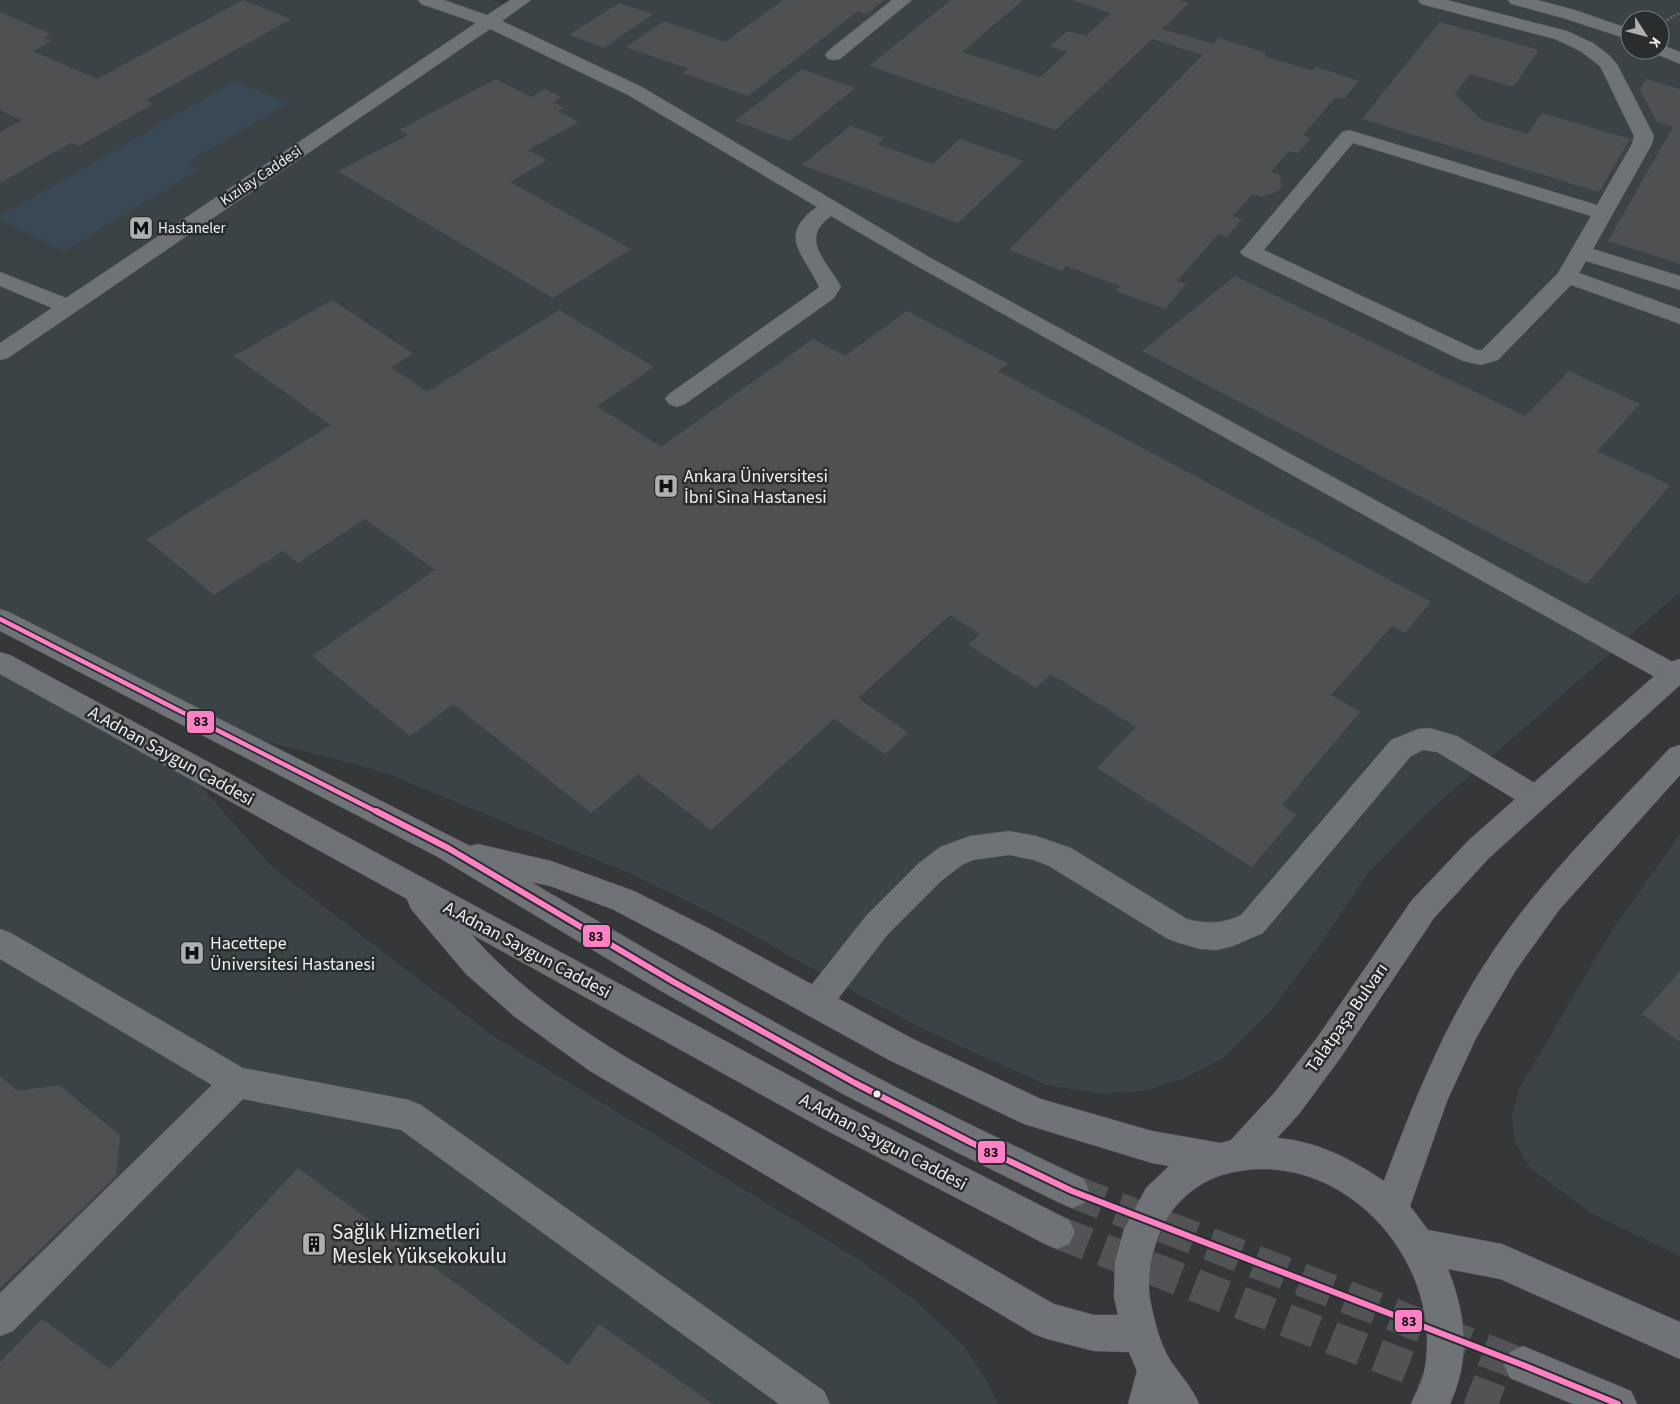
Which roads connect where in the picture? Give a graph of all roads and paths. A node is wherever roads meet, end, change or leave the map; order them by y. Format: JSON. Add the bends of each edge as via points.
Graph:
{"nodes":[{"id":1,"x":427,"y":0,"type":"edge"},
{"id":2,"x":522,"y":0,"type":"edge"},
{"id":3,"x":904,"y":0,"type":"edge"},
{"id":4,"x":1427,"y":0,"type":"edge"},
{"id":5,"x":1517,"y":0,"type":"edge"},
{"id":6,"x":489,"y":22,"type":"junction"},
{"id":7,"x":1620,"y":32,"type":"edge"},
{"id":8,"x":834,"y":55,"type":"dead end"},
{"id":9,"x":830,"y":207,"type":"junction"},
{"id":10,"x":1602,"y":214,"type":"junction"},
{"id":11,"x":1580,"y":252,"type":"junction"},
{"id":12,"x":1567,"y":276,"type":"junction"},
{"id":13,"x":0,"y":278,"type":"edge"},
{"id":14,"x":1680,"y":283,"type":"edge"},
{"id":15,"x":68,"y":307,"type":"junction"},
{"id":16,"x":1680,"y":316,"type":"edge"},
{"id":17,"x":0,"y":353,"type":"edge"},
{"id":18,"x":678,"y":399,"type":"dead end"},
{"id":19,"x":0,"y":618,"type":"edge"},
{"id":20,"x":0,"y":662,"type":"edge"},
{"id":21,"x":1677,"y":672,"type":"edge"},
{"id":22,"x":1680,"y":756,"type":"edge"},
{"id":23,"x":1536,"y":798,"type":"junction"},
{"id":24,"x":448,"y":848,"type":"junction"},
{"id":25,"x":411,"y":888,"type":"junction"},
{"id":26,"x":0,"y":943,"type":"edge"},
{"id":27,"x":816,"y":1003,"type":"junction"},
{"id":28,"x":237,"y":1082,"type":"junction"},
{"id":29,"x":1231,"y":1156,"type":"junction"},
{"id":30,"x":1072,"y":1191,"type":"tunnel mouth"},
{"id":31,"x":1391,"y":1209,"type":"junction"},
{"id":32,"x":1056,"y":1232,"type":"tunnel mouth"},
{"id":33,"x":1420,"y":1246,"type":"junction"},
{"id":34,"x":0,"y":1318,"type":"edge"},
{"id":35,"x":1140,"y":1334,"type":"junction"},
{"id":36,"x":1680,"y":1341,"type":"edge"},
{"id":37,"x":1523,"y":1365,"type":"tunnel mouth"},
{"id":38,"x":1152,"y":1387,"type":"edge"},
{"id":39,"x":812,"y":1404,"type":"edge"},
{"id":40,"x":1180,"y":1404,"type":"edge"},
{"id":41,"x":1430,"y":1404,"type":"edge"},
{"id":42,"x":1618,"y":1404,"type":"edge"}],
"edges":[{"from":1,"to":6,"type":"street"},
{"from":2,"to":6,"type":"street","name":"Kızılay Caddesi"},
{"from":3,"to":8,"type":"street"},
{"from":4,"to":10,"type":"street","via":[[1561,35],[1591,50],[1608,64],[1644,136]]},
{"from":5,"to":7,"type":"street"},
{"from":6,"to":9,"type":"street","via":[[635,91]]},
{"from":6,"to":15,"type":"street","name":"Kızılay Caddesi"},
{"from":9,"to":18,"type":"street","via":[[811,222],[805,239],[807,251],[826,276],[830,287],[825,294]]},
{"from":9,"to":21,"type":"street","via":[[922,261]]},
{"from":10,"to":11,"type":"street"},
{"from":10,"to":12,"type":"street","via":[[1349,136],[1251,250],[1481,358],[1490,355]]},
{"from":11,"to":12,"type":"street"},
{"from":11,"to":14,"type":"street"},
{"from":12,"to":16,"type":"street"},
{"from":13,"to":15,"type":"street"},
{"from":15,"to":17,"type":"street","name":"Kızılay Caddesi"},
{"from":19,"to":24,"type":"main road"},
{"from":20,"to":25,"type":"main road","name":"A.Adnan Saygun Caddesi"},
{"from":21,"to":23,"type":"main road","name":"Talatpaşa Bulvarı"},
{"from":22,"to":31,"type":"main road","via":[[1548,901],[1505,960],[1464,1028],[1431,1100]]},
{"from":23,"to":27,"type":"street","via":[[1434,738],[1411,741],[1401,748],[1252,924],[1234,934],[1218,937],[1179,930],[1060,857],[1036,848],[1009,843],[970,848],[950,856],[930,872],[884,918]]},
{"from":23,"to":29,"type":"main road","name":"Talatpaşa Bulvarı","via":[[1479,849],[1423,909],[1287,1103]]},
{"from":24,"to":27,"type":"main road","via":[[551,874],[623,900]]},
{"from":24,"to":30,"type":"main road","via":[[672,981],[855,1083]]},
{"from":25,"to":32,"type":"main road","name":"A.Adnan Saygun Caddesi","via":[[832,1116]]},
{"from":25,"to":35,"type":"main road","via":[[477,964],[526,1007],[602,1060],[1047,1321],[1094,1332]]},
{"from":26,"to":28,"type":"street"},
{"from":27,"to":29,"type":"main road","via":[[900,1049],[1036,1113],[1152,1147]]},
{"from":28,"to":34,"type":"street"},
{"from":28,"to":39,"type":"street","via":[[409,1116]]},
{"from":29,"to":31,"type":"main road","via":[[1280,1153],[1319,1163],[1357,1182]]},
{"from":29,"to":35,"type":"main road","name":"Talatpaşa Bulvarı","via":[[1210,1162],[1182,1177],[1158,1200],[1142,1229],[1133,1262],[1132,1297]]},
{"from":31,"to":33,"type":"main road"},
{"from":33,"to":36,"type":"main road","via":[[1502,1262]]},
{"from":33,"to":41,"type":"main road","via":[[1439,1288],[1447,1333],[1442,1376]]},
{"from":35,"to":38,"type":"main road","name":"Talatpaşa Bulvarı"},
{"from":37,"to":42,"type":"main road"},
{"from":38,"to":40,"type":"main road"}]}
